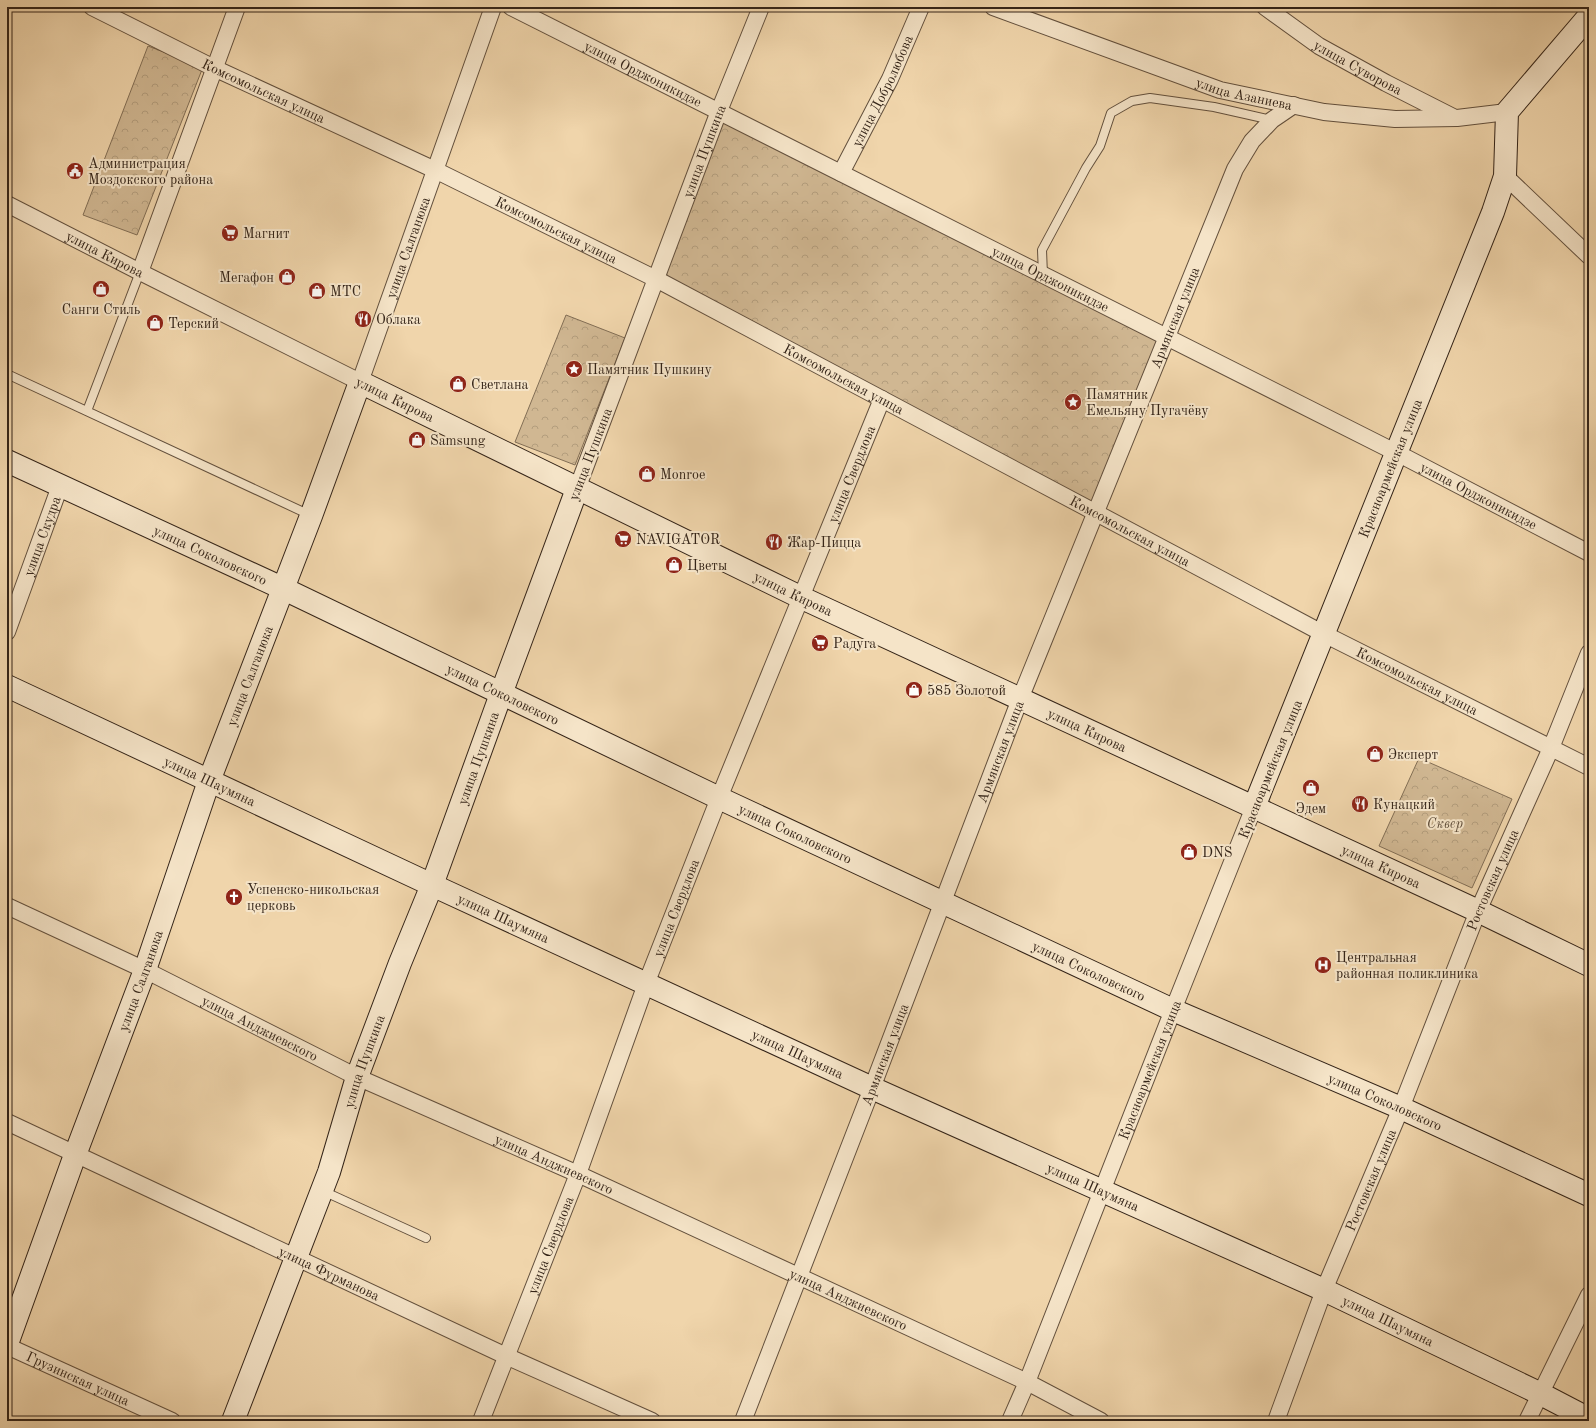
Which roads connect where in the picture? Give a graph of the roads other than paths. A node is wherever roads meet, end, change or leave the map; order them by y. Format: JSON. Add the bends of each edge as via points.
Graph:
{"nodes":[{"id":1,"x":92,"y":7,"type":"edge"},
{"id":2,"x":237,"y":7,"type":"edge"},
{"id":3,"x":493,"y":7,"type":"edge"},
{"id":4,"x":511,"y":7,"type":"edge"},
{"id":5,"x":761,"y":7,"type":"edge"},
{"id":6,"x":921,"y":7,"type":"edge"},
{"id":7,"x":993,"y":7,"type":"edge"},
{"id":8,"x":1264,"y":7,"type":"edge"},
{"id":9,"x":1589,"y":16,"type":"edge"},
{"id":10,"x":214,"y":68,"type":"junction"},
{"id":11,"x":1294,"y":105,"type":"junction"},
{"id":12,"x":719,"y":111,"type":"junction"},
{"id":13,"x":1507,"y":112,"type":"junction"},
{"id":14,"x":1457,"y":118,"type":"junction"},
{"id":15,"x":1272,"y":120,"type":"junction"},
{"id":16,"x":435,"y":170,"type":"junction"},
{"id":17,"x":841,"y":173,"type":"junction"},
{"id":18,"x":1505,"y":176,"type":"junction"},
{"id":19,"x":7,"y":204,"type":"edge"},
{"id":20,"x":1589,"y":256,"type":"edge"},
{"id":21,"x":140,"y":272,"type":"junction"},
{"id":22,"x":1043,"y":275,"type":"junction"},
{"id":23,"x":656,"y":279,"type":"junction"},
{"id":24,"x":1167,"y":337,"type":"junction"},
{"id":25,"x":7,"y":374,"type":"edge"},
{"id":26,"x":360,"y":382,"type":"junction"},
{"id":27,"x":882,"y":399,"type":"junction"},
{"id":28,"x":87,"y":411,"type":"junction"},
{"id":29,"x":1396,"y":453,"type":"junction"},
{"id":30,"x":7,"y":461,"type":"edge"},
{"id":31,"x":60,"y":486,"type":"junction"},
{"id":32,"x":577,"y":489,"type":"junction"},
{"id":33,"x":1096,"y":513,"type":"junction"},
{"id":34,"x":311,"y":516,"type":"junction"},
{"id":35,"x":1589,"y":553,"type":"edge"},
{"id":36,"x":282,"y":588,"type":"junction"},
{"id":37,"x":800,"y":598,"type":"junction"},
{"id":38,"x":7,"y":632,"type":"edge"},
{"id":39,"x":1324,"y":634,"type":"junction"},
{"id":40,"x":1589,"y":653,"type":"edge"},
{"id":41,"x":7,"y":686,"type":"edge"},
{"id":42,"x":501,"y":694,"type":"junction"},
{"id":43,"x":1020,"y":699,"type":"junction"},
{"id":44,"x":1551,"y":748,"type":"junction"},
{"id":45,"x":1589,"y":767,"type":"edge"},
{"id":46,"x":209,"y":781,"type":"junction"},
{"id":47,"x":719,"y":798,"type":"junction"},
{"id":48,"x":1254,"y":807,"type":"junction"},
{"id":49,"x":432,"y":885,"type":"junction"},
{"id":50,"x":942,"y":901,"type":"junction"},
{"id":51,"x":7,"y":906,"type":"edge"},
{"id":52,"x":1478,"y":911,"type":"junction"},
{"id":53,"x":1589,"y":965,"type":"edge"},
{"id":54,"x":145,"y":970,"type":"junction"},
{"id":55,"x":646,"y":984,"type":"junction"},
{"id":56,"x":1173,"y":1010,"type":"junction"},
{"id":57,"x":357,"y":1077,"type":"junction"},
{"id":58,"x":872,"y":1088,"type":"junction"},
{"id":59,"x":1400,"y":1108,"type":"junction"},
{"id":60,"x":7,"y":1122,"type":"edge"},
{"id":61,"x":75,"y":1155,"type":"junction"},
{"id":62,"x":578,"y":1174,"type":"junction"},
{"id":63,"x":323,"y":1190,"type":"junction"},
{"id":64,"x":1102,"y":1192,"type":"junction"},
{"id":65,"x":1589,"y":1195,"type":"edge"},
{"id":66,"x":426,"y":1238,"type":"dead end"},
{"id":67,"x":297,"y":1258,"type":"junction"},
{"id":68,"x":800,"y":1277,"type":"junction"},
{"id":69,"x":1324,"y":1290,"type":"junction"},
{"id":70,"x":1589,"y":1295,"type":"edge"},
{"id":71,"x":7,"y":1345,"type":"edge"},
{"id":72,"x":506,"y":1356,"type":"junction"},
{"id":73,"x":1027,"y":1382,"type":"junction"},
{"id":74,"x":1541,"y":1394,"type":"junction"},
{"id":75,"x":1589,"y":1419,"type":"edge"},
{"id":76,"x":172,"y":1421,"type":"edge"},
{"id":77,"x":233,"y":1421,"type":"edge"},
{"id":78,"x":481,"y":1421,"type":"edge"},
{"id":79,"x":652,"y":1421,"type":"edge"},
{"id":80,"x":743,"y":1421,"type":"edge"},
{"id":81,"x":1010,"y":1421,"type":"edge"},
{"id":82,"x":1101,"y":1421,"type":"edge"},
{"id":83,"x":1276,"y":1421,"type":"edge"},
{"id":84,"x":1528,"y":1421,"type":"edge"}],
"edges":[{"from":1,"to":10,"type":"street","name":"Комсомольская улица"},
{"from":2,"to":10,"type":"street"},
{"from":3,"to":16,"type":"street","name":"улица Салганюка"},
{"from":4,"to":12,"type":"street","name":"улица Орджоникидзе"},
{"from":5,"to":12,"type":"street","name":"улица Пушкина"},
{"from":6,"to":17,"type":"street","name":"улица Добролюбова","via":[[890,79]]},
{"from":7,"to":11,"type":"street","name":"улица Азаниева","via":[[1220,90]]},
{"from":8,"to":14,"type":"street","name":"улица Суворова","via":[[1319,46]]},
{"from":9,"to":13,"type":"street"},
{"from":10,"to":16,"type":"street","name":"Комсомольская улица"},
{"from":10,"to":21,"type":"street"},
{"from":11,"to":14,"type":"street","name":"улица Азаниева","via":[[1324,112],[1395,119]]},
{"from":11,"to":15,"type":"street","name":"Армянская улица"},
{"from":12,"to":17,"type":"street","name":"улица Орджоникидзе"},
{"from":12,"to":23,"type":"street","name":"улица Пушкина"},
{"from":13,"to":14,"type":"street","name":"улица Азаниева"},
{"from":13,"to":18,"type":"street","name":"Красноармейская улица"},
{"from":15,"to":22,"type":"lane","via":[[1214,107],[1150,98],[1132,101],[1111,113],[1100,146],[1042,250]]},
{"from":15,"to":24,"type":"street","name":"Армянская улица","via":[[1252,141],[1235,169]]},
{"from":16,"to":23,"type":"street","name":"Комсомольская улица"},
{"from":16,"to":26,"type":"street","name":"улица Салганюка"},
{"from":17,"to":22,"type":"street","name":"улица Орджоникидзе"},
{"from":18,"to":20,"type":"street"},
{"from":18,"to":29,"type":"street","name":"Красноармейская улица","via":[[1493,212]]},
{"from":19,"to":21,"type":"street","name":"улица Кирова"},
{"from":21,"to":26,"type":"street","name":"улица Кирова"},
{"from":21,"to":28,"type":"lane"},
{"from":22,"to":24,"type":"street","name":"улица Орджоникидзе"},
{"from":23,"to":27,"type":"street","name":"Комсомольская улица"},
{"from":23,"to":32,"type":"street","name":"улица Пушкина"},
{"from":24,"to":29,"type":"street","name":"улица Орджоникидзе"},
{"from":24,"to":33,"type":"street","name":"Армянская улица"},
{"from":25,"to":28,"type":"lane"},
{"from":26,"to":32,"type":"street","name":"улица Кирова"},
{"from":26,"to":34,"type":"street","name":"улица Салганюка"},
{"from":27,"to":33,"type":"street","name":"Комсомольская улица"},
{"from":27,"to":37,"type":"street","name":"улица Свердлова"},
{"from":28,"to":34,"type":"lane"},
{"from":29,"to":35,"type":"street","name":"улица Орджоникидзе"},
{"from":29,"to":39,"type":"street","name":"Красноармейская улица"},
{"from":30,"to":31,"type":"street","name":"улица Соколовского"},
{"from":31,"to":36,"type":"street","name":"улица Соколовского"},
{"from":31,"to":38,"type":"street","name":"улица Скудра"},
{"from":32,"to":37,"type":"street","name":"улица Кирова"},
{"from":32,"to":42,"type":"street","name":"улица Пушкина"},
{"from":33,"to":39,"type":"street","name":"Комсомольская улица"},
{"from":33,"to":43,"type":"street","name":"Армянская улица"},
{"from":34,"to":36,"type":"street","name":"улица Салганюка"},
{"from":36,"to":42,"type":"street","name":"улица Соколовского"},
{"from":36,"to":46,"type":"street","name":"улица Салганюка"},
{"from":37,"to":43,"type":"street","name":"улица Кирова"},
{"from":37,"to":47,"type":"street","name":"улица Свердлова"},
{"from":39,"to":44,"type":"street","name":"Комсомольская улица"},
{"from":39,"to":48,"type":"street","name":"Красноармейская улица"},
{"from":40,"to":44,"type":"street","name":"Ростовская улица"},
{"from":41,"to":46,"type":"street","name":"улица Шаумяна"},
{"from":42,"to":47,"type":"street","name":"улица Соколовского"},
{"from":42,"to":49,"type":"street","name":"улица Пушкина"},
{"from":43,"to":48,"type":"street","name":"улица Кирова"},
{"from":43,"to":50,"type":"street","name":"Армянская улица"},
{"from":44,"to":45,"type":"street","name":"Комсомольская улица"},
{"from":44,"to":52,"type":"street","name":"Ростовская улица"},
{"from":46,"to":49,"type":"street","name":"улица Шаумяна"},
{"from":46,"to":54,"type":"street","name":"улица Салганюка"},
{"from":47,"to":50,"type":"street","name":"улица Соколовского"},
{"from":47,"to":55,"type":"street","name":"улица Свердлова"},
{"from":48,"to":52,"type":"street","name":"улица Кирова"},
{"from":48,"to":56,"type":"street","name":"Красноармейская улица"},
{"from":49,"to":55,"type":"street","name":"улица Шаумяна"},
{"from":49,"to":57,"type":"street","name":"улица Пушкина"},
{"from":50,"to":56,"type":"street","name":"улица Соколовского"},
{"from":50,"to":58,"type":"street","name":"Армянская улица"},
{"from":51,"to":54,"type":"street","name":"улица Анджиевского"},
{"from":52,"to":53,"type":"street","name":"улица Кирова"},
{"from":52,"to":59,"type":"street","name":"Ростовская улица"},
{"from":54,"to":57,"type":"street","name":"улица Анджиевского"},
{"from":54,"to":61,"type":"street","name":"улица Салганюка"},
{"from":55,"to":58,"type":"street","name":"улица Шаумяна"},
{"from":55,"to":62,"type":"street","name":"улица Свердлова"},
{"from":56,"to":59,"type":"street","name":"улица Соколовского"},
{"from":56,"to":64,"type":"street","name":"Красноармейская улица"},
{"from":57,"to":62,"type":"street","name":"улица Анджиевского"},
{"from":57,"to":63,"type":"street","name":"улица Пушкина"},
{"from":58,"to":64,"type":"street","name":"улица Шаумяна"},
{"from":58,"to":68,"type":"street","name":"Армянская улица"},
{"from":59,"to":65,"type":"street","name":"улица Соколовского"},
{"from":59,"to":69,"type":"street","name":"Ростовская улица"},
{"from":60,"to":61,"type":"street","name":"улица Фурманова"},
{"from":61,"to":67,"type":"street","name":"улица Фурманова"},
{"from":61,"to":71,"type":"street","name":"улица Салганюка"},
{"from":62,"to":68,"type":"street","name":"улица Анджиевского"},
{"from":62,"to":72,"type":"street","name":"улица Свердлова"},
{"from":63,"to":66,"type":"lane"},
{"from":63,"to":67,"type":"street","name":"улица Пушкина"},
{"from":64,"to":69,"type":"street","name":"улица Шаумяна"},
{"from":64,"to":73,"type":"street","name":"Красноармейская улица"},
{"from":67,"to":72,"type":"street","name":"улица Фурманова"},
{"from":67,"to":77,"type":"street","name":"улица Пушкина"},
{"from":68,"to":73,"type":"street","name":"улица Анджиевского"},
{"from":68,"to":80,"type":"street","name":"Армянская улица"},
{"from":69,"to":74,"type":"street","name":"улица Шаумяна"},
{"from":69,"to":83,"type":"street","name":"Ростовская улица"},
{"from":70,"to":74,"type":"street"},
{"from":71,"to":76,"type":"street","name":"Грузинская улица"},
{"from":72,"to":78,"type":"street","name":"улица Свердлова"},
{"from":72,"to":79,"type":"street","name":"улица Фурманова"},
{"from":73,"to":81,"type":"street","name":"Красноармейская улица"},
{"from":73,"to":82,"type":"street","name":"улица Анджиевского"},
{"from":74,"to":75,"type":"street","name":"улица Шаумяна"},
{"from":74,"to":84,"type":"street"}]}
